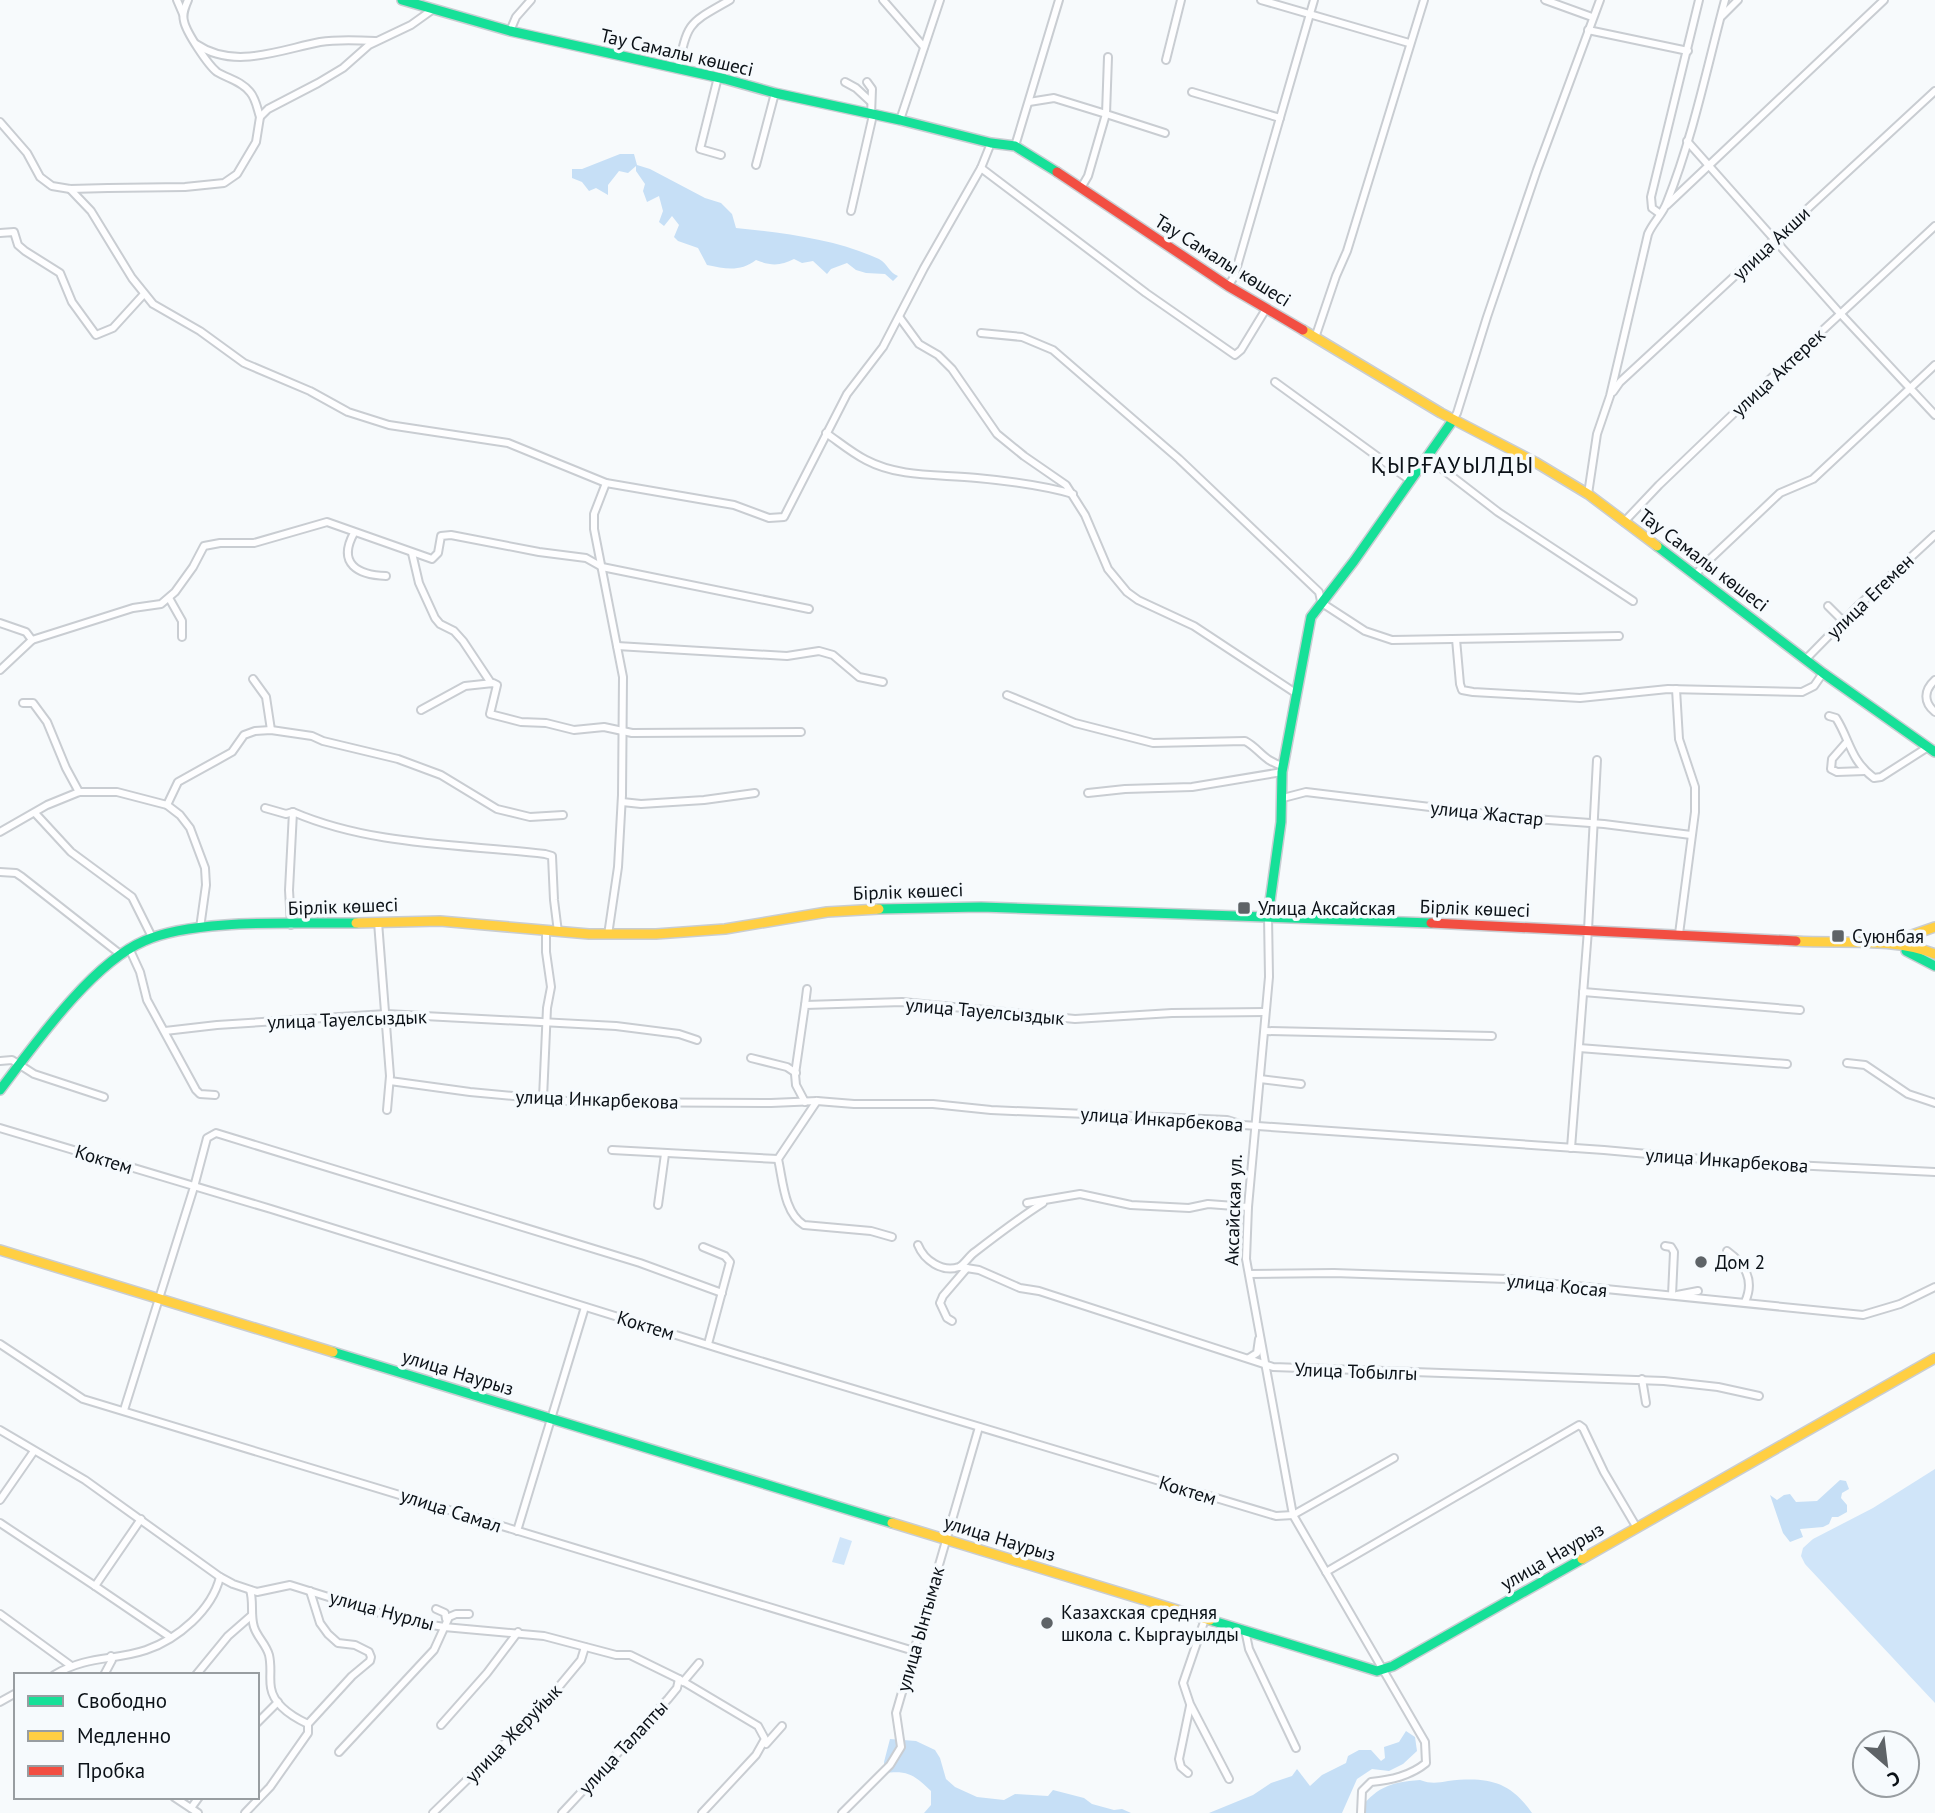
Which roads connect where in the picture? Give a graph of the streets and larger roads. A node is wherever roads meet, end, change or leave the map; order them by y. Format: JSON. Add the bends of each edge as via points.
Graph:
{"nodes":[{"id":1,"x":177,"y":0,"type":"edge"},
{"id":2,"x":188,"y":0,"type":"edge"},
{"id":3,"x":402,"y":0,"type":"edge"},
{"id":4,"x":531,"y":0,"type":"edge"},
{"id":5,"x":730,"y":0,"type":"edge"},
{"id":6,"x":883,"y":0,"type":"edge"},
{"id":7,"x":940,"y":0,"type":"edge"},
{"id":8,"x":1059,"y":0,"type":"edge"},
{"id":9,"x":1181,"y":0,"type":"edge"},
{"id":10,"x":1261,"y":0,"type":"edge"},
{"id":11,"x":1314,"y":0,"type":"edge"},
{"id":12,"x":1423,"y":0,"type":"edge"},
{"id":13,"x":1545,"y":0,"type":"edge"},
{"id":14,"x":1600,"y":0,"type":"edge"},
{"id":15,"x":1699,"y":0,"type":"edge"},
{"id":16,"x":1725,"y":0,"type":"edge"},
{"id":17,"x":1738,"y":0,"type":"edge"},
{"id":18,"x":1884,"y":0,"type":"edge"},
{"id":19,"x":432,"y":10,"type":"junction"},
{"id":20,"x":1310,"y":15,"type":"junction"},
{"id":21,"x":183,"y":16,"type":"junction"},
{"id":22,"x":1592,"y":17,"type":"junction"},
{"id":23,"x":1720,"y":17,"type":"junction"},
{"id":24,"x":1588,"y":30,"type":"junction"},
{"id":25,"x":510,"y":31,"type":"junction"},
{"id":26,"x":379,"y":41,"type":"junction"},
{"id":27,"x":1409,"y":43,"type":"junction"},
{"id":28,"x":196,"y":44,"type":"junction"},
{"id":29,"x":924,"y":47,"type":"junction"},
{"id":30,"x":1688,"y":51,"type":"junction"},
{"id":31,"x":1108,"y":57,"type":"dead end"},
{"id":32,"x":1166,"y":60,"type":"dead end"},
{"id":33,"x":678,"y":69,"type":"junction"},
{"id":34,"x":718,"y":78,"type":"junction"},
{"id":35,"x":845,"y":82,"type":"dead end"},
{"id":36,"x":867,"y":82,"type":"dead end"},
{"id":37,"x":1935,"y":91,"type":"edge"},
{"id":38,"x":1192,"y":92,"type":"dead end"},
{"id":39,"x":775,"y":93,"type":"junction"},
{"id":40,"x":870,"y":101,"type":"junction"},
{"id":41,"x":1028,"y":102,"type":"junction"},
{"id":42,"x":1106,"y":114,"type":"junction"},
{"id":43,"x":872,"y":115,"type":"junction"},
{"id":44,"x":260,"y":117,"type":"junction"},
{"id":45,"x":1280,"y":118,"type":"junction"},
{"id":46,"x":900,"y":120,"type":"junction"},
{"id":47,"x":0,"y":122,"type":"edge"},
{"id":48,"x":1165,"y":133,"type":"dead end"},
{"id":49,"x":1687,"y":141,"type":"junction"},
{"id":50,"x":991,"y":143,"type":"junction"},
{"id":51,"x":1015,"y":146,"type":"junction"},
{"id":52,"x":721,"y":155,"type":"dead end"},
{"id":53,"x":1709,"y":164,"type":"junction"},
{"id":54,"x":756,"y":165,"type":"dead end"},
{"id":55,"x":981,"y":168,"type":"junction"},
{"id":56,"x":1082,"y":188,"type":"junction"},
{"id":57,"x":70,"y":189,"type":"junction"},
{"id":58,"x":1662,"y":210,"type":"junction"},
{"id":59,"x":851,"y":211,"type":"dead end"},
{"id":60,"x":1935,"y":226,"type":"edge"},
{"id":61,"x":0,"y":233,"type":"edge"},
{"id":62,"x":1775,"y":240,"type":"junction"},
{"id":63,"x":1228,"y":286,"type":"junction"},
{"id":64,"x":144,"y":294,"type":"junction"},
{"id":65,"x":1266,"y":309,"type":"junction"},
{"id":66,"x":1840,"y":314,"type":"junction"},
{"id":67,"x":900,"y":318,"type":"junction"},
{"id":68,"x":981,"y":333,"type":"dead end"},
{"id":69,"x":1315,"y":338,"type":"junction"},
{"id":70,"x":1935,"y":365,"type":"edge"},
{"id":71,"x":1275,"y":382,"type":"dead end"},
{"id":72,"x":1911,"y":388,"type":"junction"},
{"id":73,"x":1610,"y":396,"type":"junction"},
{"id":74,"x":1935,"y":415,"type":"edge"},
{"id":75,"x":1453,"y":420,"type":"junction"},
{"id":76,"x":826,"y":433,"type":"junction"},
{"id":77,"x":1428,"y":458,"type":"junction"},
{"id":78,"x":1411,"y":481,"type":"junction"},
{"id":79,"x":606,"y":483,"type":"junction"},
{"id":80,"x":1073,"y":494,"type":"junction"},
{"id":81,"x":1587,"y":494,"type":"junction"},
{"id":82,"x":1625,"y":522,"type":"junction"},
{"id":83,"x":354,"y":533,"type":"junction"},
{"id":84,"x":1935,"y":535,"type":"edge"},
{"id":85,"x":412,"y":553,"type":"junction"},
{"id":86,"x":602,"y":567,"type":"junction"},
{"id":87,"x":1695,"y":575,"type":"junction"},
{"id":88,"x":386,"y":576,"type":"dead end"},
{"id":89,"x":169,"y":598,"type":"junction"},
{"id":90,"x":1321,"y":601,"type":"junction"},
{"id":91,"x":1633,"y":601,"type":"dead end"},
{"id":92,"x":1828,"y":606,"type":"dead end"},
{"id":93,"x":809,"y":609,"type":"dead end"},
{"id":94,"x":1843,"y":621,"type":"junction"},
{"id":95,"x":0,"y":623,"type":"edge"},
{"id":96,"x":1619,"y":636,"type":"dead end"},
{"id":97,"x":182,"y":637,"type":"dead end"},
{"id":98,"x":1455,"y":639,"type":"junction"},
{"id":99,"x":32,"y":640,"type":"junction"},
{"id":100,"x":617,"y":646,"type":"junction"},
{"id":101,"x":1806,"y":659,"type":"junction"},
{"id":102,"x":0,"y":670,"type":"edge"},
{"id":103,"x":1823,"y":673,"type":"junction"},
{"id":104,"x":253,"y":679,"type":"dead end"},
{"id":105,"x":1935,"y":680,"type":"edge"},
{"id":106,"x":883,"y":682,"type":"dead end"},
{"id":107,"x":491,"y":683,"type":"junction"},
{"id":108,"x":1676,"y":690,"type":"junction"},
{"id":109,"x":1297,"y":694,"type":"junction"},
{"id":110,"x":1007,"y":695,"type":"dead end"},
{"id":111,"x":23,"y":703,"type":"dead end"},
{"id":112,"x":421,"y":710,"type":"dead end"},
{"id":113,"x":1935,"y":712,"type":"edge"},
{"id":114,"x":1829,"y":716,"type":"dead end"},
{"id":115,"x":271,"y":730,"type":"junction"},
{"id":116,"x":622,"y":732,"type":"junction"},
{"id":117,"x":801,"y":732,"type":"dead end"},
{"id":118,"x":1846,"y":743,"type":"junction"},
{"id":119,"x":1931,"y":749,"type":"edge"},
{"id":120,"x":1597,"y":760,"type":"dead end"},
{"id":121,"x":1282,"y":769,"type":"junction"},
{"id":122,"x":1865,"y":771,"type":"junction"},
{"id":123,"x":79,"y":792,"type":"junction"},
{"id":124,"x":755,"y":793,"type":"dead end"},
{"id":125,"x":1088,"y":793,"type":"dead end"},
{"id":126,"x":1283,"y":798,"type":"junction"},
{"id":127,"x":622,"y":802,"type":"junction"},
{"id":128,"x":167,"y":804,"type":"junction"},
{"id":129,"x":265,"y":808,"type":"dead end"},
{"id":130,"x":293,"y":812,"type":"junction"},
{"id":131,"x":35,"y":813,"type":"junction"},
{"id":132,"x":564,"y":815,"type":"dead end"},
{"id":133,"x":1594,"y":824,"type":"junction"},
{"id":134,"x":0,"y":832,"type":"edge"},
{"id":135,"x":1691,"y":835,"type":"junction"},
{"id":136,"x":0,"y":872,"type":"edge"},
{"id":137,"x":1268,"y":916,"type":"junction"},
{"id":138,"x":378,"y":922,"type":"junction"},
{"id":139,"x":291,"y":925,"type":"junction"},
{"id":140,"x":1935,"y":927,"type":"edge"},
{"id":141,"x":200,"y":928,"type":"junction"},
{"id":142,"x":1588,"y":930,"type":"junction"},
{"id":143,"x":546,"y":931,"type":"junction"},
{"id":144,"x":558,"y":932,"type":"junction"},
{"id":145,"x":1679,"y":934,"type":"junction"},
{"id":146,"x":608,"y":935,"type":"junction"},
{"id":147,"x":152,"y":937,"type":"junction"},
{"id":148,"x":1885,"y":944,"type":"junction"},
{"id":149,"x":129,"y":948,"type":"junction"},
{"id":150,"x":120,"y":954,"type":"junction"},
{"id":151,"x":1935,"y":954,"type":"edge"},
{"id":152,"x":1935,"y":966,"type":"edge"},
{"id":153,"x":807,"y":989,"type":"dead end"},
{"id":154,"x":1583,"y":992,"type":"junction"},
{"id":155,"x":805,"y":1005,"type":"junction"},
{"id":156,"x":1800,"y":1010,"type":"dead end"},
{"id":157,"x":1265,"y":1012,"type":"junction"},
{"id":158,"x":386,"y":1014,"type":"junction"},
{"id":159,"x":547,"y":1021,"type":"junction"},
{"id":160,"x":164,"y":1031,"type":"junction"},
{"id":161,"x":1265,"y":1031,"type":"junction"},
{"id":162,"x":1492,"y":1037,"type":"dead end"},
{"id":163,"x":697,"y":1040,"type":"dead end"},
{"id":164,"x":1579,"y":1048,"type":"junction"},
{"id":165,"x":751,"y":1058,"type":"dead end"},
{"id":166,"x":0,"y":1061,"type":"edge"},
{"id":167,"x":20,"y":1063,"type":"junction"},
{"id":168,"x":1847,"y":1063,"type":"dead end"},
{"id":169,"x":1787,"y":1064,"type":"dead end"},
{"id":170,"x":796,"y":1073,"type":"junction"},
{"id":171,"x":1259,"y":1079,"type":"junction"},
{"id":172,"x":390,"y":1081,"type":"junction"},
{"id":173,"x":1301,"y":1084,"type":"dead end"},
{"id":174,"x":0,"y":1090,"type":"edge"},
{"id":175,"x":215,"y":1095,"type":"dead end"},
{"id":176,"x":104,"y":1097,"type":"dead end"},
{"id":177,"x":543,"y":1098,"type":"junction"},
{"id":178,"x":805,"y":1101,"type":"junction"},
{"id":179,"x":817,"y":1101,"type":"junction"},
{"id":180,"x":1935,"y":1103,"type":"edge"},
{"id":181,"x":387,"y":1110,"type":"dead end"},
{"id":182,"x":1255,"y":1125,"type":"junction"},
{"id":183,"x":0,"y":1128,"type":"edge"},
{"id":184,"x":1571,"y":1148,"type":"junction"},
{"id":185,"x":612,"y":1150,"type":"dead end"},
{"id":186,"x":665,"y":1154,"type":"junction"},
{"id":187,"x":778,"y":1159,"type":"junction"},
{"id":188,"x":1935,"y":1172,"type":"edge"},
{"id":189,"x":194,"y":1187,"type":"junction"},
{"id":190,"x":1047,"y":1200,"type":"junction"},
{"id":191,"x":1027,"y":1203,"type":"dead end"},
{"id":192,"x":658,"y":1205,"type":"dead end"},
{"id":193,"x":1248,"y":1207,"type":"junction"},
{"id":194,"x":892,"y":1237,"type":"dead end"},
{"id":195,"x":918,"y":1245,"type":"dead end"},
{"id":196,"x":1665,"y":1246,"type":"dead end"},
{"id":197,"x":703,"y":1247,"type":"dead end"},
{"id":198,"x":0,"y":1250,"type":"edge"},
{"id":199,"x":1727,"y":1251,"type":"dead end"},
{"id":200,"x":964,"y":1267,"type":"junction"},
{"id":201,"x":1249,"y":1275,"type":"junction"},
{"id":202,"x":1935,"y":1287,"type":"edge"},
{"id":203,"x":1698,"y":1291,"type":"dead end"},
{"id":204,"x":722,"y":1293,"type":"junction"},
{"id":205,"x":1674,"y":1296,"type":"junction"},
{"id":206,"x":158,"y":1299,"type":"junction"},
{"id":207,"x":1745,"y":1302,"type":"junction"},
{"id":208,"x":585,"y":1307,"type":"junction"},
{"id":209,"x":952,"y":1321,"type":"dead end"},
{"id":210,"x":1260,"y":1334,"type":"junction"},
{"id":211,"x":0,"y":1344,"type":"edge"},
{"id":212,"x":708,"y":1344,"type":"junction"},
{"id":213,"x":1935,"y":1358,"type":"edge"},
{"id":214,"x":1247,"y":1359,"type":"junction"},
{"id":215,"x":1267,"y":1366,"type":"junction"},
{"id":216,"x":1642,"y":1380,"type":"junction"},
{"id":217,"x":1759,"y":1396,"type":"dead end"},
{"id":218,"x":1646,"y":1403,"type":"dead end"},
{"id":219,"x":124,"y":1410,"type":"junction"},
{"id":220,"x":551,"y":1420,"type":"junction"},
{"id":221,"x":979,"y":1427,"type":"junction"},
{"id":222,"x":0,"y":1430,"type":"edge"},
{"id":223,"x":34,"y":1451,"type":"junction"},
{"id":224,"x":1394,"y":1458,"type":"dead end"},
{"id":225,"x":0,"y":1500,"type":"edge"},
{"id":226,"x":1293,"y":1515,"type":"junction"},
{"id":227,"x":141,"y":1519,"type":"junction"},
{"id":228,"x":0,"y":1523,"type":"edge"},
{"id":229,"x":1637,"y":1528,"type":"junction"},
{"id":230,"x":517,"y":1531,"type":"junction"},
{"id":231,"x":946,"y":1541,"type":"junction"},
{"id":232,"x":1326,"y":1572,"type":"junction"},
{"id":233,"x":220,"y":1577,"type":"junction"},
{"id":234,"x":95,"y":1586,"type":"junction"},
{"id":235,"x":250,"y":1590,"type":"junction"},
{"id":236,"x":310,"y":1591,"type":"junction"},
{"id":237,"x":436,"y":1609,"type":"dead end"},
{"id":238,"x":469,"y":1614,"type":"dead end"},
{"id":239,"x":0,"y":1615,"type":"edge"},
{"id":240,"x":252,"y":1615,"type":"junction"},
{"id":241,"x":1205,"y":1619,"type":"junction"},
{"id":242,"x":445,"y":1624,"type":"junction"},
{"id":243,"x":1245,"y":1630,"type":"junction"},
{"id":244,"x":518,"y":1632,"type":"junction"},
{"id":245,"x":170,"y":1637,"type":"junction"},
{"id":246,"x":585,"y":1647,"type":"junction"},
{"id":247,"x":914,"y":1651,"type":"junction"},
{"id":248,"x":111,"y":1656,"type":"junction"},
{"id":249,"x":699,"y":1663,"type":"dead end"},
{"id":250,"x":70,"y":1665,"type":"junction"},
{"id":251,"x":1384,"y":1670,"type":"junction"},
{"id":252,"x":57,"y":1673,"type":"edge"},
{"id":253,"x":105,"y":1673,"type":"edge"},
{"id":254,"x":198,"y":1673,"type":"edge"},
{"id":255,"x":681,"y":1681,"type":"junction"},
{"id":256,"x":278,"y":1702,"type":"junction"},
{"id":257,"x":1190,"y":1704,"type":"junction"},
{"id":258,"x":259,"y":1721,"type":"edge"},
{"id":259,"x":308,"y":1724,"type":"junction"},
{"id":260,"x":441,"y":1725,"type":"dead end"},
{"id":261,"x":782,"y":1726,"type":"dead end"},
{"id":262,"x":1296,"y":1748,"type":"dead end"},
{"id":263,"x":762,"y":1749,"type":"junction"},
{"id":264,"x":339,"y":1752,"type":"dead end"},
{"id":265,"x":1188,"y":1773,"type":"dead end"},
{"id":266,"x":1228,"y":1779,"type":"dead end"},
{"id":267,"x":259,"y":1797,"type":"edge"},
{"id":268,"x":177,"y":1799,"type":"edge"},
{"id":269,"x":198,"y":1799,"type":"edge"},
{"id":270,"x":257,"y":1799,"type":"edge"},
{"id":271,"x":191,"y":1808,"type":"junction"},
{"id":272,"x":198,"y":1813,"type":"edge"},
{"id":273,"x":245,"y":1813,"type":"edge"},
{"id":274,"x":433,"y":1813,"type":"edge"},
{"id":275,"x":562,"y":1813,"type":"edge"},
{"id":276,"x":702,"y":1813,"type":"edge"},
{"id":277,"x":842,"y":1813,"type":"edge"},
{"id":278,"x":1361,"y":1813,"type":"edge"}],
"edges":[{"from":1,"to":21,"type":"street"},
{"from":2,"to":21,"type":"street"},
{"from":3,"to":19,"type":"street","name":"Тау Самалы көшесі"},
{"from":4,"to":25,"type":"street"},
{"from":5,"to":33,"type":"street","via":[[688,27]]},
{"from":6,"to":29,"type":"street"},
{"from":7,"to":29,"type":"street"},
{"from":8,"to":41,"type":"street"},
{"from":9,"to":32,"type":"street"},
{"from":10,"to":20,"type":"street"},
{"from":11,"to":20,"type":"street"},
{"from":12,"to":27,"type":"street"},
{"from":13,"to":22,"type":"street"},
{"from":14,"to":22,"type":"street"},
{"from":15,"to":30,"type":"street"},
{"from":16,"to":23,"type":"street"},
{"from":17,"to":23,"type":"street"},
{"from":18,"to":53,"type":"street"},
{"from":19,"to":25,"type":"street","name":"Тау Самалы көшесі"},
{"from":19,"to":26,"type":"street"},
{"from":20,"to":27,"type":"street"},
{"from":20,"to":45,"type":"street"},
{"from":21,"to":28,"type":"street"},
{"from":22,"to":24,"type":"street"},
{"from":23,"to":49,"type":"street"},
{"from":24,"to":30,"type":"street"},
{"from":24,"to":75,"type":"street"},
{"from":25,"to":33,"type":"street","name":"Тау Самалы көшесі"},
{"from":26,"to":28,"type":"street","via":[[321,42],[234,58]]},
{"from":26,"to":44,"type":"street"},
{"from":27,"to":69,"type":"street","via":[[1347,251]]},
{"from":28,"to":44,"type":"street","via":[[215,71],[250,92]]},
{"from":29,"to":46,"type":"street"},
{"from":30,"to":58,"type":"street","via":[[1651,197],[1652,208]]},
{"from":31,"to":42,"type":"street"},
{"from":33,"to":34,"type":"street","name":"Тау Самалы көшесі"},
{"from":34,"to":39,"type":"street","name":"Тау Самалы көшесі"},
{"from":34,"to":52,"type":"street","via":[[700,149]]},
{"from":35,"to":40,"type":"street"},
{"from":36,"to":40,"type":"street","via":[[872,89]]},
{"from":37,"to":62,"type":"street","name":"улица Акши"},
{"from":38,"to":45,"type":"street"},
{"from":39,"to":43,"type":"street","name":"Тау Самалы көшесі"},
{"from":39,"to":54,"type":"street"},
{"from":40,"to":43,"type":"street"},
{"from":41,"to":42,"type":"street","via":[[1054,98]]},
{"from":41,"to":51,"type":"street"},
{"from":42,"to":48,"type":"street"},
{"from":42,"to":56,"type":"street"},
{"from":43,"to":46,"type":"street","name":"Тау Самалы көшесі"},
{"from":43,"to":59,"type":"street"},
{"from":44,"to":57,"type":"street","via":[[256,142],[237,174],[224,183]]},
{"from":45,"to":63,"type":"street"},
{"from":46,"to":50,"type":"street","name":"Тау Самалы көшесі"},
{"from":47,"to":57,"type":"street","via":[[27,153],[40,177],[52,186]]},
{"from":49,"to":53,"type":"street"},
{"from":49,"to":58,"type":"street"},
{"from":50,"to":51,"type":"street","name":"Тау Самалы көшесі"},
{"from":50,"to":55,"type":"street"},
{"from":51,"to":56,"type":"street","name":"Тау Самалы көшесі"},
{"from":53,"to":58,"type":"street"},
{"from":53,"to":62,"type":"street"},
{"from":55,"to":65,"type":"street","via":[[1235,355]]},
{"from":55,"to":67,"type":"street"},
{"from":56,"to":63,"type":"street","name":"Тау Самалы көшесі"},
{"from":57,"to":64,"type":"street","via":[[91,211]]},
{"from":58,"to":73,"type":"street","via":[[1648,234]]},
{"from":60,"to":66,"type":"street","name":"улица Актерек"},
{"from":61,"to":64,"type":"street","via":[[14,232],[18,245],[60,273],[72,302],[96,335],[113,328]]},
{"from":62,"to":66,"type":"street"},
{"from":62,"to":73,"type":"street","name":"улица Акши"},
{"from":63,"to":65,"type":"street","name":"Тау Самалы көшесі"},
{"from":64,"to":79,"type":"street","via":[[244,363],[361,417],[408,429],[508,443]]},
{"from":65,"to":69,"type":"street","name":"Тау Самалы көшесі"},
{"from":66,"to":72,"type":"street"},
{"from":66,"to":82,"type":"street","name":"улица Актерек"},
{"from":67,"to":76,"type":"street"},
{"from":67,"to":80,"type":"street","via":[[919,344],[952,369],[997,434],[1056,476]]},
{"from":68,"to":90,"type":"street","via":[[1022,337],[1053,350],[1179,459],[1319,592]]},
{"from":69,"to":75,"type":"street","name":"Тау Самалы көшесі"},
{"from":70,"to":72,"type":"street"},
{"from":71,"to":78,"type":"street"},
{"from":72,"to":74,"type":"street"},
{"from":72,"to":87,"type":"street","via":[[1813,479],[1780,493]]},
{"from":73,"to":81,"type":"street","via":[[1597,433]]},
{"from":75,"to":77,"type":"street","name":"Аксайская ул."},
{"from":75,"to":81,"type":"street","name":"Тау Самалы көшесі"},
{"from":76,"to":79,"type":"street","via":[[781,519],[734,505]]},
{"from":76,"to":80,"type":"street","via":[[866,460],[898,471]]},
{"from":77,"to":78,"type":"street","name":"Аксайская ул."},
{"from":77,"to":91,"type":"street","via":[[1498,512]]},
{"from":78,"to":90,"type":"street","name":"Аксайская ул."},
{"from":79,"to":86,"type":"street","via":[[593,520]]},
{"from":80,"to":109,"type":"street","via":[[1108,569],[1127,592],[1194,626]]},
{"from":81,"to":82,"type":"street","name":"Тау Самалы көшесі"},
{"from":82,"to":87,"type":"street","name":"Тау Самалы көшесі"},
{"from":83,"to":85,"type":"street"},
{"from":83,"to":88,"type":"street","via":[[348,556],[351,564],[366,575]]},
{"from":83,"to":89,"type":"street","via":[[327,522],[254,543],[204,546]]},
{"from":84,"to":94,"type":"street","name":"улица Егемен"},
{"from":85,"to":86,"type":"street","via":[[432,559],[441,536],[451,535],[586,558]]},
{"from":85,"to":107,"type":"street","via":[[435,618],[463,641]]},
{"from":86,"to":93,"type":"street"},
{"from":86,"to":100,"type":"street"},
{"from":87,"to":101,"type":"street","name":"Тау Самалы көшесі"},
{"from":89,"to":97,"type":"street","via":[[182,621]]},
{"from":89,"to":99,"type":"street"},
{"from":90,"to":98,"type":"street","via":[[1365,631],[1392,640]]},
{"from":90,"to":109,"type":"street","name":"Аксайская ул.","via":[[1311,617]]},
{"from":92,"to":94,"type":"street"},
{"from":94,"to":101,"type":"street","name":"улица Егемен"},
{"from":95,"to":99,"type":"street","via":[[26,632]]},
{"from":96,"to":98,"type":"street"},
{"from":98,"to":108,"type":"street","via":[[1462,690],[1580,698]]},
{"from":99,"to":102,"type":"street"},
{"from":100,"to":106,"type":"street","via":[[787,656],[819,651],[833,655],[859,677]]},
{"from":100,"to":116,"type":"street","via":[[623,677]]},
{"from":101,"to":103,"type":"street","name":"Тау Самалы көшесі"},
{"from":103,"to":108,"type":"street","via":[[1814,686],[1802,692]]},
{"from":103,"to":119,"type":"street","name":"Тау Самалы көшесі"},
{"from":104,"to":115,"type":"street","via":[[266,697]]},
{"from":105,"to":113,"type":"street","via":[[1925,698]]},
{"from":107,"to":112,"type":"street","via":[[465,686]]},
{"from":107,"to":116,"type":"street","via":[[498,689],[490,714],[574,730],[604,727]]},
{"from":108,"to":135,"type":"street","via":[[1679,739],[1695,787]]},
{"from":109,"to":121,"type":"street","name":"Аксайская ул."},
{"from":110,"to":121,"type":"street","via":[[1075,723],[1153,743],[1245,741]]},
{"from":111,"to":123,"type":"street","via":[[33,703],[47,722]]},
{"from":114,"to":118,"type":"street","via":[[1840,724]]},
{"from":115,"to":128,"type":"street","via":[[244,735],[232,752],[178,782]]},
{"from":115,"to":132,"type":"street","via":[[398,759],[441,775],[497,809],[530,817]]},
{"from":116,"to":117,"type":"street"},
{"from":116,"to":127,"type":"street"},
{"from":118,"to":122,"type":"street"},
{"from":118,"to":122,"type":"street","via":[[1832,759],[1831,769]]},
{"from":119,"to":122,"type":"street","via":[[1881,777]]},
{"from":120,"to":133,"type":"street"},
{"from":121,"to":125,"type":"street","via":[[1192,787]]},
{"from":121,"to":126,"type":"street","name":"Аксайская ул."},
{"from":123,"to":128,"type":"street","via":[[124,793]]},
{"from":123,"to":131,"type":"street"},
{"from":124,"to":127,"type":"street","via":[[704,800]]},
{"from":126,"to":133,"type":"street","name":"улица Жастар","via":[[1306,792]]},
{"from":126,"to":137,"type":"street","name":"Аксайская ул."},
{"from":127,"to":146,"type":"street"},
{"from":128,"to":141,"type":"street","via":[[190,828],[205,869]]},
{"from":129,"to":130,"type":"street"},
{"from":130,"to":139,"type":"street"},
{"from":130,"to":144,"type":"street","via":[[382,836],[552,856]]},
{"from":131,"to":134,"type":"street"},
{"from":131,"to":147,"type":"street","via":[[71,852],[132,897]]},
{"from":133,"to":135,"type":"street","name":"улица Жастар"},
{"from":133,"to":142,"type":"street"},
{"from":135,"to":145,"type":"street"},
{"from":136,"to":150,"type":"street","via":[[22,877]]},
{"from":137,"to":142,"type":"street","name":"Бірлік көшесі"},
{"from":137,"to":146,"type":"street","name":"Бірлік көшесі","via":[[917,907],[827,912],[725,929]]},
{"from":137,"to":157,"type":"street","name":"Аксайская ул."},
{"from":138,"to":139,"type":"street","name":"Бірлік көшесі"},
{"from":138,"to":143,"type":"street","name":"Бірлік көшесі","via":[[466,922]]},
{"from":138,"to":158,"type":"street"},
{"from":139,"to":141,"type":"street","name":"Бірлік көшесі"},
{"from":140,"to":148,"type":"street"},
{"from":141,"to":147,"type":"street","name":"Бірлік көшесі"},
{"from":142,"to":145,"type":"street","name":"Бірлік көшесі"},
{"from":142,"to":154,"type":"street"},
{"from":143,"to":144,"type":"street","name":"Бірлік көшесі"},
{"from":143,"to":159,"type":"street","via":[[551,987]]},
{"from":144,"to":146,"type":"street","name":"Бірлік көшесі"},
{"from":145,"to":148,"type":"street","name":"Бірлік көшесі"},
{"from":147,"to":149,"type":"street","name":"Бірлік көшесі"},
{"from":148,"to":151,"type":"street"},
{"from":148,"to":152,"type":"street"},
{"from":149,"to":150,"type":"street","name":"Бірлік көшесі"},
{"from":149,"to":160,"type":"street","via":[[147,1000]]},
{"from":150,"to":167,"type":"street","name":"Бірлік көшесі","via":[[75,997]]},
{"from":153,"to":155,"type":"street"},
{"from":154,"to":156,"type":"street"},
{"from":154,"to":164,"type":"street"},
{"from":155,"to":157,"type":"street","name":"улица Тауелсыздык","via":[[902,1002],[1075,1019]]},
{"from":155,"to":170,"type":"street"},
{"from":157,"to":161,"type":"street","name":"Аксайская ул."},
{"from":158,"to":159,"type":"street","name":"улица Тауелсыздык"},
{"from":158,"to":160,"type":"street","name":"улица Тауелсыздык"},
{"from":158,"to":172,"type":"street"},
{"from":159,"to":163,"type":"street","name":"улица Тауелсыздык","via":[[679,1034]]},
{"from":159,"to":177,"type":"street"},
{"from":160,"to":175,"type":"street","via":[[196,1090]]},
{"from":161,"to":162,"type":"street"},
{"from":161,"to":171,"type":"street","name":"Аксайская ул."},
{"from":164,"to":169,"type":"street"},
{"from":164,"to":184,"type":"street"},
{"from":165,"to":170,"type":"street"},
{"from":166,"to":167,"type":"street"},
{"from":167,"to":174,"type":"street","name":"Бірлік көшесі"},
{"from":167,"to":176,"type":"street","via":[[34,1074]]},
{"from":168,"to":180,"type":"street","via":[[1865,1065],[1908,1094]]},
{"from":170,"to":178,"type":"street","via":[[796,1085]]},
{"from":171,"to":173,"type":"street"},
{"from":171,"to":182,"type":"street","name":"Аксайская ул."},
{"from":172,"to":177,"type":"street","name":"улица Инкарбекова"},
{"from":172,"to":181,"type":"street"},
{"from":177,"to":178,"type":"street","name":"улица Инкарбекова","via":[[612,1103]]},
{"from":178,"to":179,"type":"street","name":"улица Инкарбекова"},
{"from":179,"to":182,"type":"street","name":"улица Инкарбекова"},
{"from":179,"to":187,"type":"street"},
{"from":182,"to":184,"type":"street","name":"улица Инкарбекова"},
{"from":182,"to":193,"type":"street","name":"Аксайская ул."},
{"from":183,"to":189,"type":"street","name":"Коктем"},
{"from":184,"to":188,"type":"street","name":"улица Инкарбекова"},
{"from":185,"to":186,"type":"street"},
{"from":186,"to":187,"type":"street"},
{"from":186,"to":192,"type":"street"},
{"from":187,"to":194,"type":"street","via":[[796,1220],[804,1225]]},
{"from":189,"to":204,"type":"street","via":[[207,1138],[216,1133],[640,1263]]},
{"from":189,"to":206,"type":"street"},
{"from":189,"to":208,"type":"street","name":"Коктем"},
{"from":190,"to":191,"type":"street"},
{"from":190,"to":193,"type":"street","via":[[1080,1194],[1124,1204]]},
{"from":190,"to":200,"type":"street","via":[[981,1247]]},
{"from":193,"to":201,"type":"street","name":"Аксайская ул."},
{"from":195,"to":200,"type":"street","name":"Улица Тобылгы","via":[[922,1254],[943,1268]]},
{"from":196,"to":205,"type":"street","via":[[1674,1252]]},
{"from":197,"to":204,"type":"street","via":[[729,1259]]},
{"from":198,"to":206,"type":"street","name":"улица Наурыз"},
{"from":199,"to":207,"type":"street","via":[[1749,1276]]},
{"from":200,"to":209,"type":"street","via":[[940,1303]]},
{"from":200,"to":214,"type":"street","name":"Улица Тобылгы"},
{"from":201,"to":205,"type":"street","name":"улица Косая","via":[[1458,1276]]},
{"from":201,"to":210,"type":"street","name":"Аксайская ул."},
{"from":202,"to":207,"type":"street","name":"улица Косая","via":[[1863,1315]]},
{"from":203,"to":205,"type":"street"},
{"from":204,"to":212,"type":"street"},
{"from":205,"to":207,"type":"street","name":"улица Косая"},
{"from":206,"to":219,"type":"street"},
{"from":206,"to":220,"type":"street","name":"улица Наурыз"},
{"from":208,"to":212,"type":"street","name":"Коктем"},
{"from":208,"to":220,"type":"street"},
{"from":210,"to":214,"type":"street","via":[[1257,1353]]},
{"from":210,"to":215,"type":"street","name":"Аксайская ул."},
{"from":211,"to":219,"type":"street","name":"улица Самал","via":[[74,1394]]},
{"from":212,"to":221,"type":"street","name":"Коктем"},
{"from":213,"to":229,"type":"street","name":"улица Наурыз"},
{"from":214,"to":215,"type":"street","name":"Улица Тобылгы"},
{"from":215,"to":216,"type":"street","name":"Улица Тобылгы"},
{"from":215,"to":226,"type":"street","name":"Аксайская ул."},
{"from":216,"to":217,"type":"street","name":"Улица Тобылгы"},
{"from":216,"to":218,"type":"street"},
{"from":219,"to":230,"type":"street","name":"улица Самал"},
{"from":220,"to":230,"type":"street"},
{"from":220,"to":231,"type":"street","name":"улица Наурыз"},
{"from":221,"to":226,"type":"street","name":"Коктем","via":[[1260,1512]]},
{"from":221,"to":231,"type":"street","name":"улица Ынтымак"},
{"from":222,"to":223,"type":"street","name":"улица Нурлы"},
{"from":223,"to":225,"type":"street"},
{"from":223,"to":227,"type":"street","name":"улица Нурлы"},
{"from":224,"to":226,"type":"street"},
{"from":226,"to":232,"type":"street","name":"Аксайская ул."},
{"from":227,"to":233,"type":"street","name":"улица Нурлы"},
{"from":227,"to":234,"type":"street"},
{"from":228,"to":234,"type":"street"},
{"from":229,"to":232,"type":"street","via":[[1579,1425]]},
{"from":229,"to":251,"type":"street","name":"улица Наурыз"},
{"from":230,"to":247,"type":"street","name":"улица Самал"},
{"from":231,"to":241,"type":"street","name":"улица Наурыз"},
{"from":231,"to":247,"type":"street","name":"улица Ынтымак"},
{"from":232,"to":251,"type":"street","name":"Аксайская ул."},
{"from":233,"to":235,"type":"street","name":"улица Нурлы"},
{"from":233,"to":245,"type":"street","via":[[200,1613]]},
{"from":234,"to":245,"type":"street"},
{"from":235,"to":236,"type":"street","name":"улица Нурлы","via":[[290,1586]]},
{"from":235,"to":240,"type":"street"},
{"from":236,"to":242,"type":"street","name":"улица Нурлы","via":[[402,1620]]},
{"from":236,"to":259,"type":"street","via":[[328,1634],[371,1657]]},
{"from":237,"to":242,"type":"street","via":[[445,1613]]},
{"from":238,"to":242,"type":"street","via":[[456,1614]]},
{"from":239,"to":250,"type":"street"},
{"from":240,"to":254,"type":"street"},
{"from":240,"to":256,"type":"street","via":[[254,1629],[267,1647],[271,1688]]},
{"from":241,"to":243,"type":"street","name":"улица Наурыз"},
{"from":241,"to":257,"type":"street","via":[[1183,1683]]},
{"from":242,"to":244,"type":"street","name":"улица Нурлы"},
{"from":242,"to":264,"type":"street","via":[[434,1650]]},
{"from":243,"to":251,"type":"street","name":"улица Наурыз"},
{"from":243,"to":262,"type":"street","via":[[1249,1649]]},
{"from":244,"to":246,"type":"street","name":"улица Нурлы"},
{"from":244,"to":260,"type":"street"},
{"from":245,"to":248,"type":"street","via":[[146,1650]]},
{"from":246,"to":255,"type":"street","name":"улица Нурлы","via":[[630,1656]]},
{"from":246,"to":274,"type":"street","name":"улица Жеруйык","via":[[581,1660],[542,1707]]},
{"from":247,"to":277,"type":"street","name":"улица Ынтымак","via":[[896,1713],[901,1747],[890,1765]]},
{"from":248,"to":250,"type":"street"},
{"from":248,"to":253,"type":"street"},
{"from":249,"to":255,"type":"street","name":"улица Талапты"},
{"from":250,"to":252,"type":"street"},
{"from":251,"to":278,"type":"street","name":"Аксайская ул.","via":[[1425,1742],[1426,1763],[1415,1772],[1371,1782],[1362,1791]]},
{"from":255,"to":263,"type":"street","name":"улица Нурлы","via":[[758,1726],[765,1739]]},
{"from":255,"to":275,"type":"street","name":"улица Талапты"},
{"from":256,"to":258,"type":"street"},
{"from":256,"to":259,"type":"street","via":[[293,1718]]},
{"from":257,"to":265,"type":"street","via":[[1179,1759]]},
{"from":257,"to":266,"type":"street"},
{"from":259,"to":267,"type":"street","via":[[308,1734]]},
{"from":261,"to":263,"type":"street"},
{"from":263,"to":276,"type":"street"},
{"from":268,"to":271,"type":"street"},
{"from":269,"to":271,"type":"street"},
{"from":270,"to":273,"type":"street"},
{"from":271,"to":272,"type":"street"}]}
